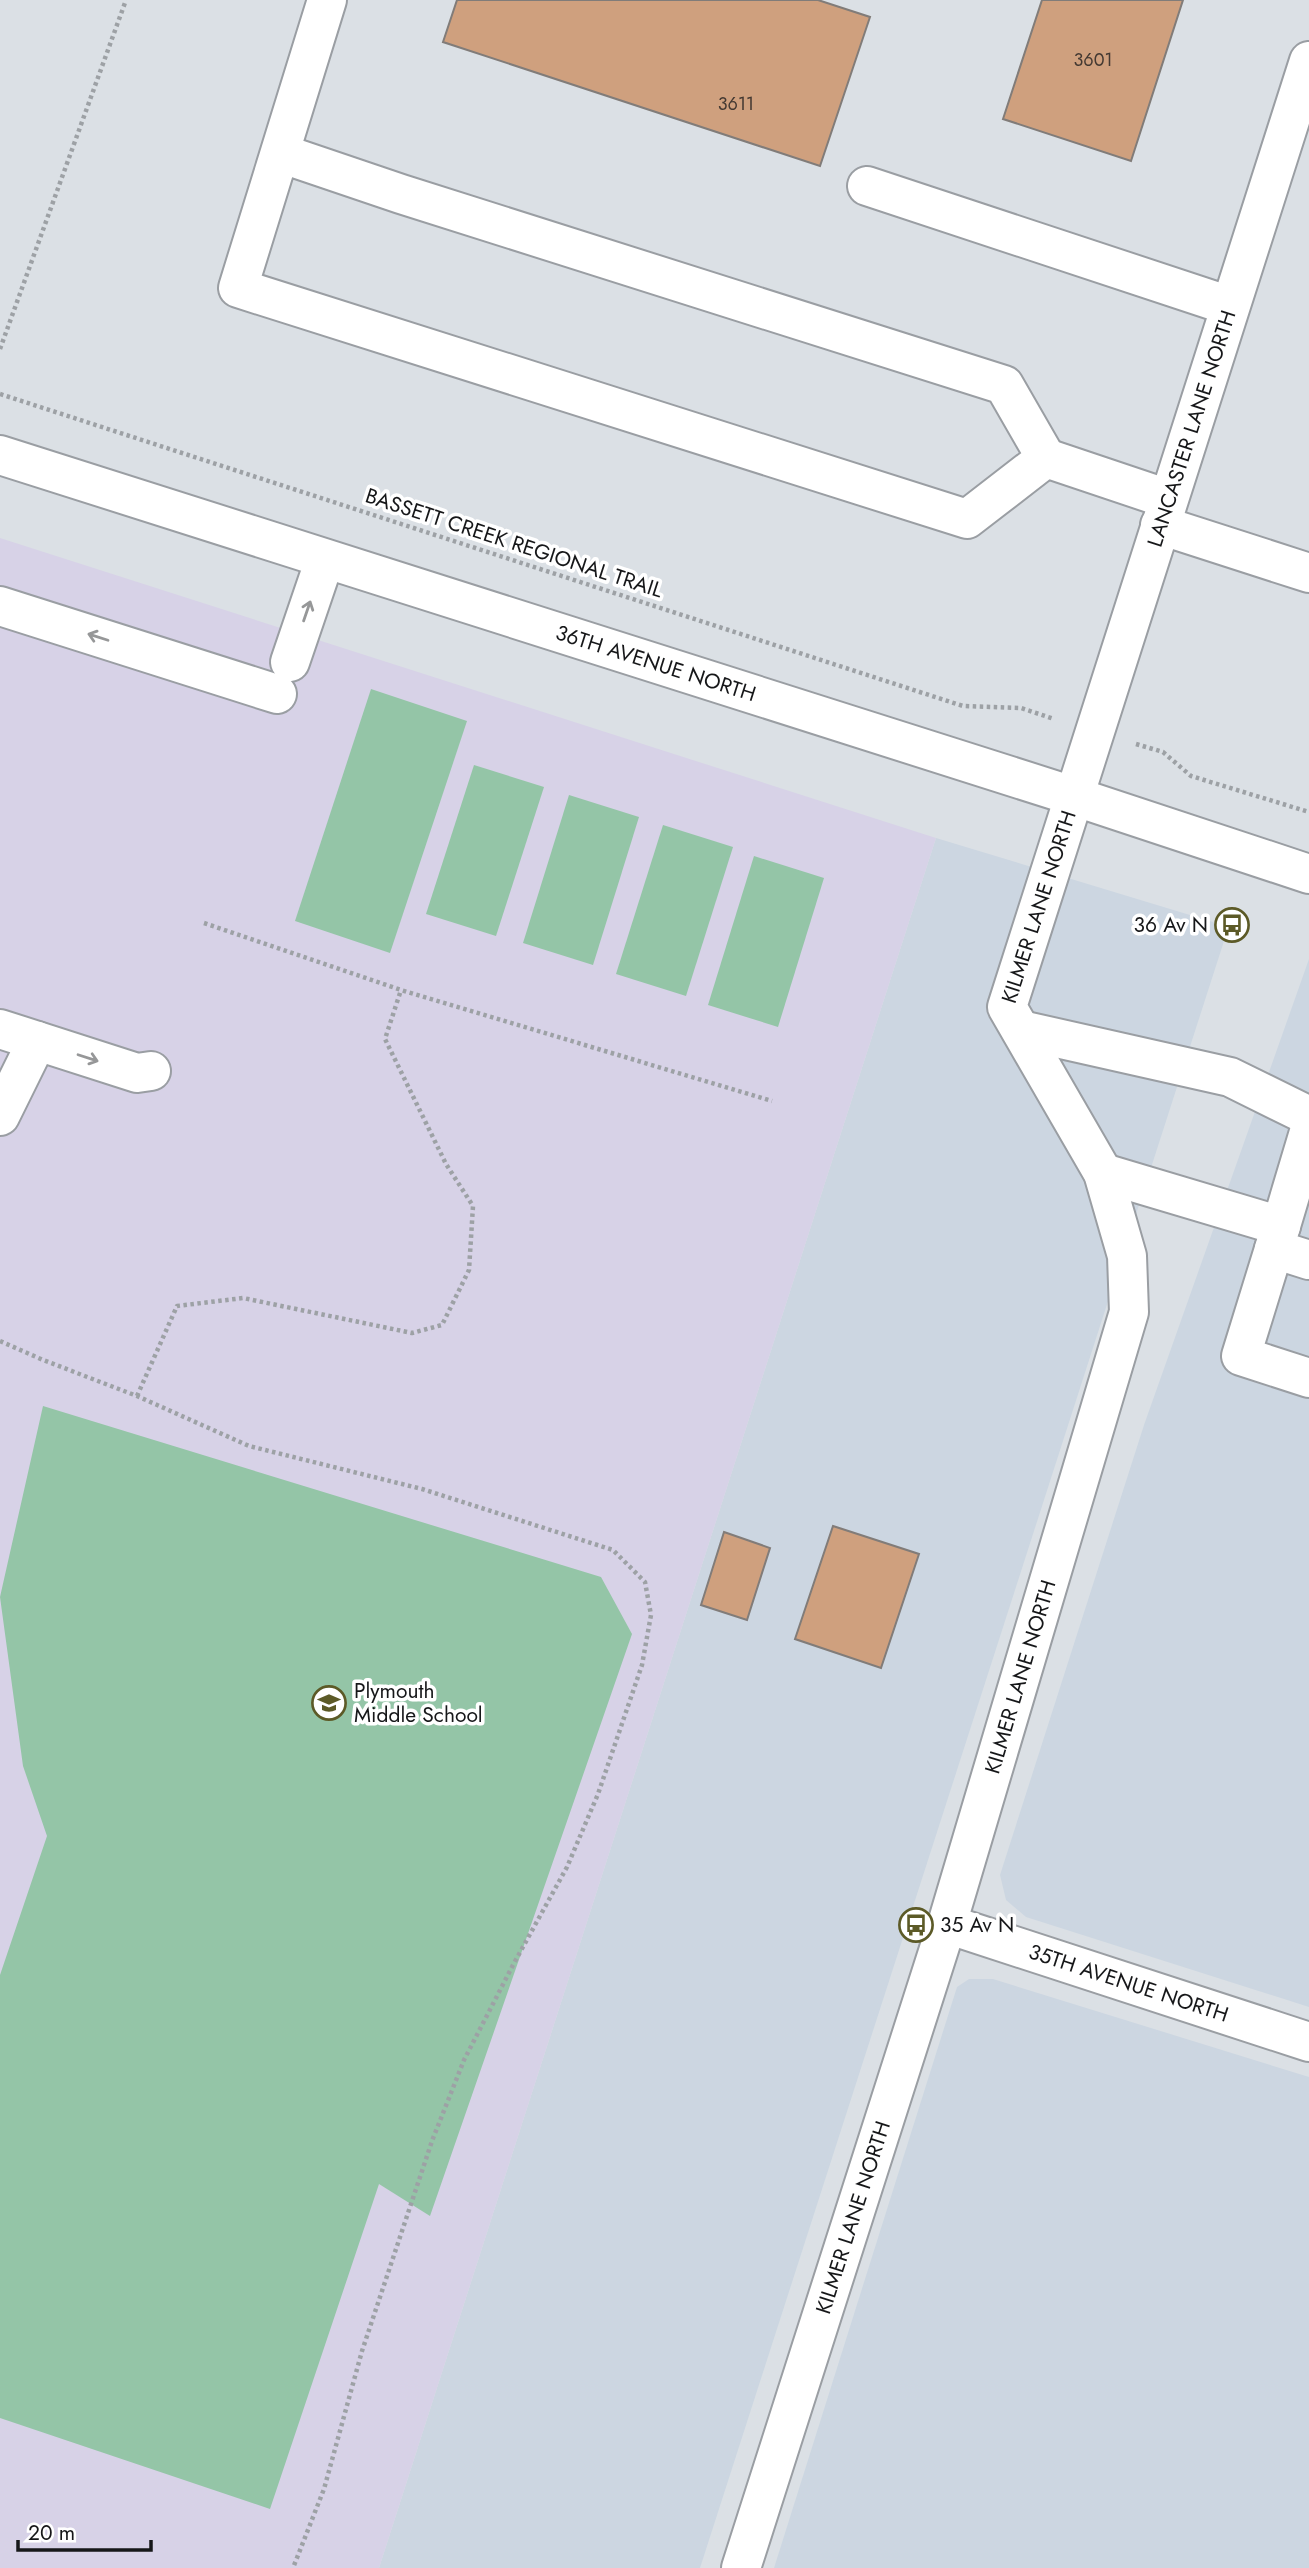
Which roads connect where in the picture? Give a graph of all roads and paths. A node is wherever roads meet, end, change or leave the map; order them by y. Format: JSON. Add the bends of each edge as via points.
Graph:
{"nodes":[{"id":1,"x":126,"y":0,"type":"edge"},
{"id":2,"x":327,"y":0,"type":"edge"},
{"id":3,"x":1309,"y":61,"type":"edge"},
{"id":4,"x":280,"y":153,"type":"junction"},
{"id":5,"x":867,"y":186,"type":"dead end"},
{"id":6,"x":1230,"y":306,"type":"junction"},
{"id":7,"x":0,"y":349,"type":"edge"},
{"id":8,"x":0,"y":394,"type":"edge"},
{"id":9,"x":0,"y":455,"type":"edge"},
{"id":10,"x":1046,"y":458,"type":"junction"},
{"id":11,"x":1164,"y":512,"type":"junction"},
{"id":12,"x":325,"y":559,"type":"junction"},
{"id":13,"x":1309,"y":573,"type":"edge"},
{"id":14,"x":0,"y":606,"type":"edge"},
{"id":15,"x":1021,"y":708,"type":"dead end"},
{"id":16,"x":1163,"y":752,"type":"dead end"},
{"id":17,"x":1073,"y":796,"type":"junction"},
{"id":18,"x":1309,"y":812,"type":"edge"},
{"id":19,"x":1309,"y":874,"type":"edge"},
{"id":20,"x":204,"y":923,"type":"dead end"},
{"id":21,"x":401,"y":990,"type":"junction"},
{"id":22,"x":0,"y":1029,"type":"edge"},
{"id":23,"x":1021,"y":1030,"type":"junction"},
{"id":24,"x":37,"y":1041,"type":"junction"},
{"id":25,"x":151,"y":1071,"type":"dead end"},
{"id":26,"x":772,"y":1101,"type":"dead end"},
{"id":27,"x":0,"y":1116,"type":"edge"},
{"id":28,"x":1309,"y":1116,"type":"edge"},
{"id":29,"x":1309,"y":1132,"type":"edge"},
{"id":30,"x":1103,"y":1173,"type":"junction"},
{"id":31,"x":1301,"y":1190,"type":"edge"},
{"id":32,"x":1288,"y":1245,"type":"edge"},
{"id":33,"x":0,"y":1341,"type":"edge"},
{"id":34,"x":1309,"y":1378,"type":"edge"},
{"id":35,"x":137,"y":1396,"type":"junction"},
{"id":36,"x":947,"y":1924,"type":"junction"},
{"id":37,"x":1309,"y":2042,"type":"edge"},
{"id":38,"x":293,"y":2568,"type":"edge"},
{"id":39,"x":741,"y":2568,"type":"edge"}],
"edges":[{"from":1,"to":7,"type":"path"},
{"from":2,"to":4,"type":"street"},
{"from":3,"to":6,"type":"street","name":"LANCASTER LANE NORTH"},
{"from":4,"to":10,"type":"street","via":[[1004,385]]},
{"from":4,"to":10,"type":"street","via":[[238,288],[967,519]]},
{"from":5,"to":6,"type":"street"},
{"from":6,"to":11,"type":"street","name":"LANCASTER LANE NORTH"},
{"from":8,"to":15,"type":"path","name":"BASSETT CREEK REGIONAL TRAIL","via":[[963,705]]},
{"from":9,"to":12,"type":"street","name":"36TH AVENUE NORTH"},
{"from":10,"to":11,"type":"street"},
{"from":11,"to":13,"type":"street"},
{"from":11,"to":17,"type":"street","name":"LANCASTER LANE NORTH"},
{"from":12,"to":14,"type":"street","via":[[283,678],[158,656]]},
{"from":12,"to":17,"type":"street","name":"36TH AVENUE NORTH"},
{"from":16,"to":18,"type":"path","via":[[1191,776]]},
{"from":17,"to":19,"type":"street","name":"36TH AVENUE NORTH"},
{"from":17,"to":23,"type":"street","name":"KILMER LANE NORTH","via":[[1007,1007]]},
{"from":20,"to":21,"type":"path"},
{"from":21,"to":26,"type":"path"},
{"from":21,"to":35,"type":"path","via":[[385,1039],[446,1164],[473,1206],[469,1270],[442,1325],[412,1333],[243,1298],[177,1306]]},
{"from":22,"to":24,"type":"street"},
{"from":23,"to":28,"type":"street","via":[[1230,1077]]},
{"from":23,"to":30,"type":"street","name":"KILMER LANE NORTH"},
{"from":24,"to":25,"type":"street","one_way":true,"via":[[137,1073]]},
{"from":24,"to":27,"type":"street"},
{"from":29,"to":31,"type":"street"},
{"from":30,"to":32,"type":"street"},
{"from":30,"to":36,"type":"street","name":"KILMER LANE NORTH","via":[[1127,1256],[1129,1312]]},
{"from":31,"to":32,"type":"street"},
{"from":32,"to":34,"type":"street","via":[[1241,1356]]},
{"from":33,"to":35,"type":"path"},
{"from":35,"to":38,"type":"path","via":[[249,1446],[422,1489],[613,1550],[645,1582],[651,1615],[642,1665],[598,1794],[567,1867],[464,2060],[432,2141],[362,2351],[324,2489]]},
{"from":36,"to":37,"type":"street","name":"35TH AVENUE NORTH"},
{"from":36,"to":39,"type":"street","name":"KILMER LANE NORTH"}]}
